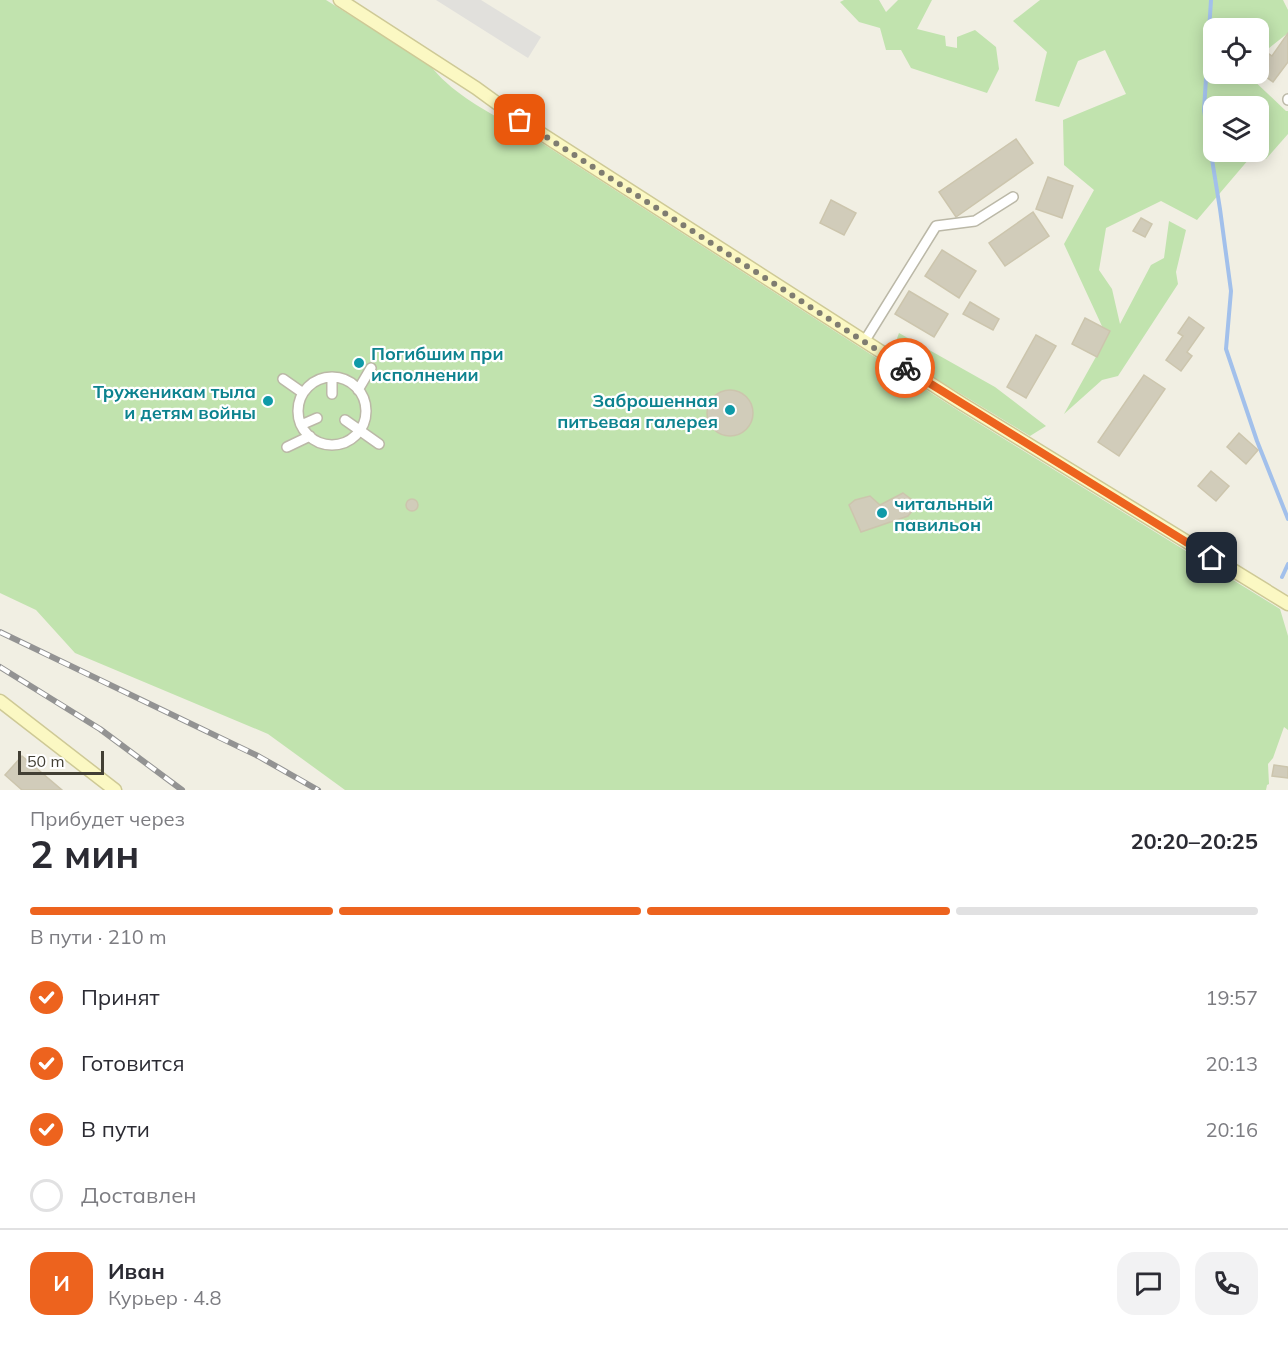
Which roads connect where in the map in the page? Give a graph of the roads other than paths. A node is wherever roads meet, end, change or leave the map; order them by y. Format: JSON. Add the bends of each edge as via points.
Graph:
{"nodes":[{"id":1,"x":340,"y":0,"type":"edge"},
{"id":2,"x":1012,"y":197,"type":"dead end"},
{"id":3,"x":864,"y":342,"type":"junction"},
{"id":4,"x":371,"y":368,"type":"dead end"},
{"id":5,"x":332,"y":377,"type":"junction"},
{"id":6,"x":283,"y":379,"type":"dead end"},
{"id":7,"x":358,"y":390,"type":"junction"},
{"id":8,"x":303,"y":393,"type":"junction"},
{"id":9,"x":332,"y":394,"type":"dead end"},
{"id":10,"x":317,"y":418,"type":"dead end"},
{"id":11,"x":345,"y":420,"type":"dead end"},
{"id":12,"x":301,"y":424,"type":"junction"},
{"id":13,"x":359,"y":431,"type":"junction"},
{"id":14,"x":310,"y":436,"type":"junction"},
{"id":15,"x":379,"y":444,"type":"dead end"},
{"id":16,"x":287,"y":447,"type":"dead end"},
{"id":17,"x":1288,"y":604,"type":"edge"},
{"id":18,"x":0,"y":702,"type":"edge"},
{"id":19,"x":115,"y":790,"type":"edge"}],
"edges":[{"from":1,"to":3,"type":"street"},
{"from":2,"to":3,"type":"street","via":[[975,220],[936,226]]},
{"from":3,"to":17,"type":"street"},
{"from":4,"to":7,"type":"street"},
{"from":5,"to":7,"type":"street","via":[[348,381]]},
{"from":5,"to":8,"type":"street","via":[[315,381]]},
{"from":5,"to":9,"type":"street"},
{"from":6,"to":8,"type":"street"},
{"from":7,"to":13,"type":"street","via":[[366,411]]},
{"from":8,"to":12,"type":"street","via":[[298,409]]},
{"from":10,"to":12,"type":"street"},
{"from":11,"to":13,"type":"street"},
{"from":12,"to":14,"type":"street"},
{"from":13,"to":14,"type":"street","via":[[336,444]]},
{"from":13,"to":15,"type":"street"},
{"from":14,"to":16,"type":"street"},
{"from":18,"to":19,"type":"street"}]}
